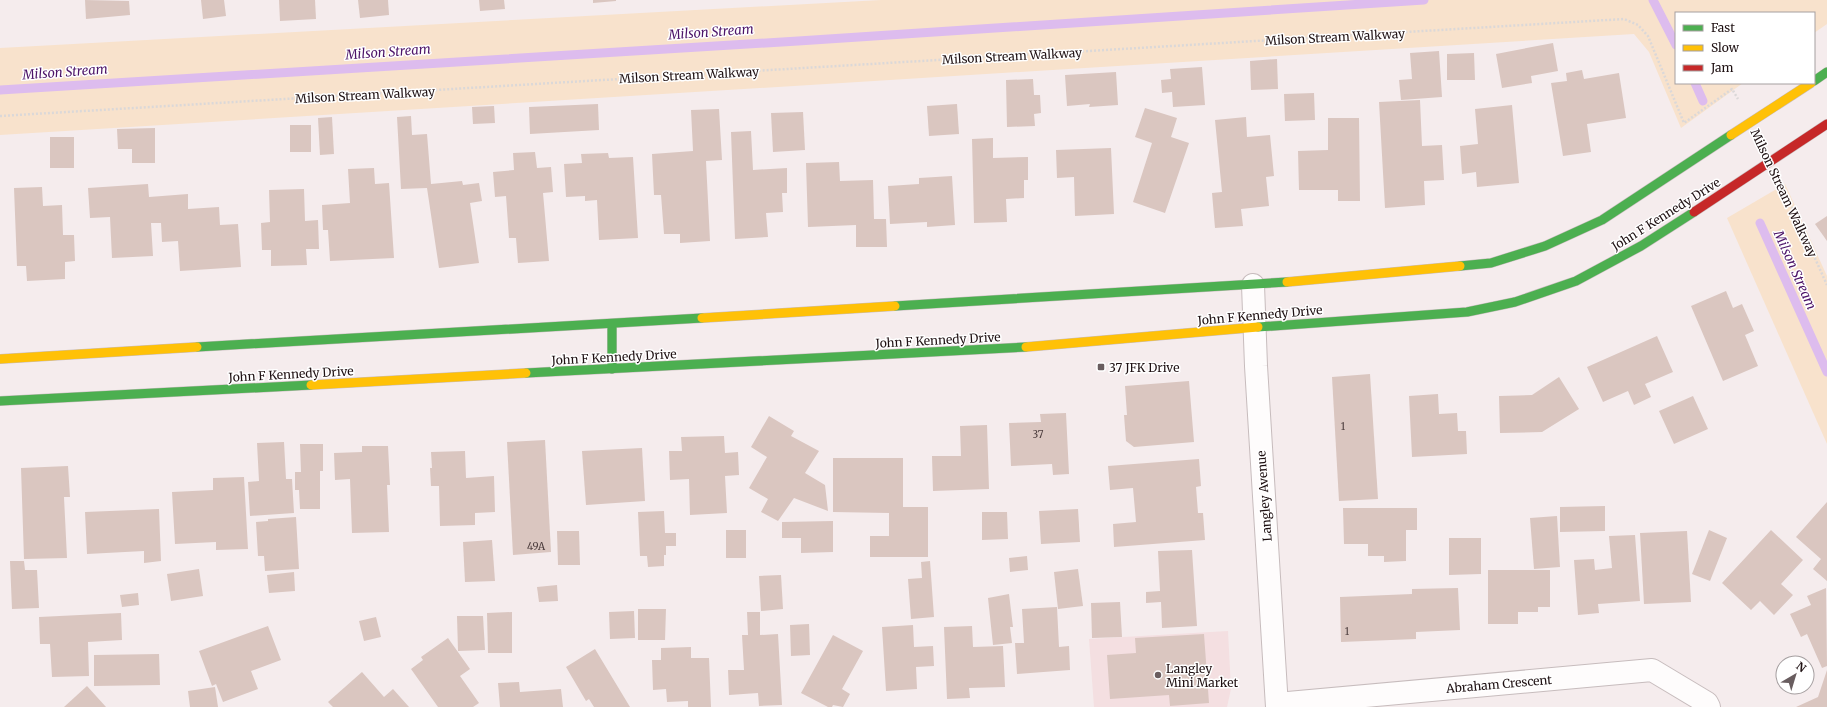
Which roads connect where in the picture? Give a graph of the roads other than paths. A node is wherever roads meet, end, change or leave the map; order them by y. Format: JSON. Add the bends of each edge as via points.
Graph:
{"nodes":[{"id":1,"x":1827,"y":72,"type":"edge"},
{"id":2,"x":1815,"y":80,"type":"edge"},
{"id":3,"x":1810,"y":84,"type":"edge"},
{"id":4,"x":1827,"y":124,"type":"edge"},
{"id":5,"x":1253,"y":285,"type":"junction"},
{"id":6,"x":612,"y":324,"type":"junction"},
{"id":7,"x":1255,"y":327,"type":"junction"},
{"id":8,"x":0,"y":359,"type":"edge"},
{"id":9,"x":612,"y":369,"type":"junction"},
{"id":10,"x":0,"y":401,"type":"edge"},
{"id":11,"x":1277,"y":705,"type":"edge"},
{"id":12,"x":1709,"y":707,"type":"edge"}],
"edges":[{"from":1,"to":2,"type":"main road"},
{"from":3,"to":5,"type":"main road","via":[[1602,220],[1539,248],[1491,263]]},
{"from":4,"to":7,"type":"main road","name":"John F Kennedy Drive","via":[[1641,246],[1576,281],[1515,302],[1467,312]]},
{"from":5,"to":6,"type":"main road"},
{"from":5,"to":7,"type":"street","name":"Langley Avenue"},
{"from":6,"to":8,"type":"main road"},
{"from":6,"to":9,"type":"main road"},
{"from":7,"to":9,"type":"main road","name":"John F Kennedy Drive","via":[[1013,348]]},
{"from":7,"to":11,"type":"street","name":"Langley Avenue"},
{"from":9,"to":10,"type":"main road","name":"John F Kennedy Drive"},
{"from":11,"to":12,"type":"street","name":"Abraham Crescent","via":[[1652,670],[1707,703]]}]}
